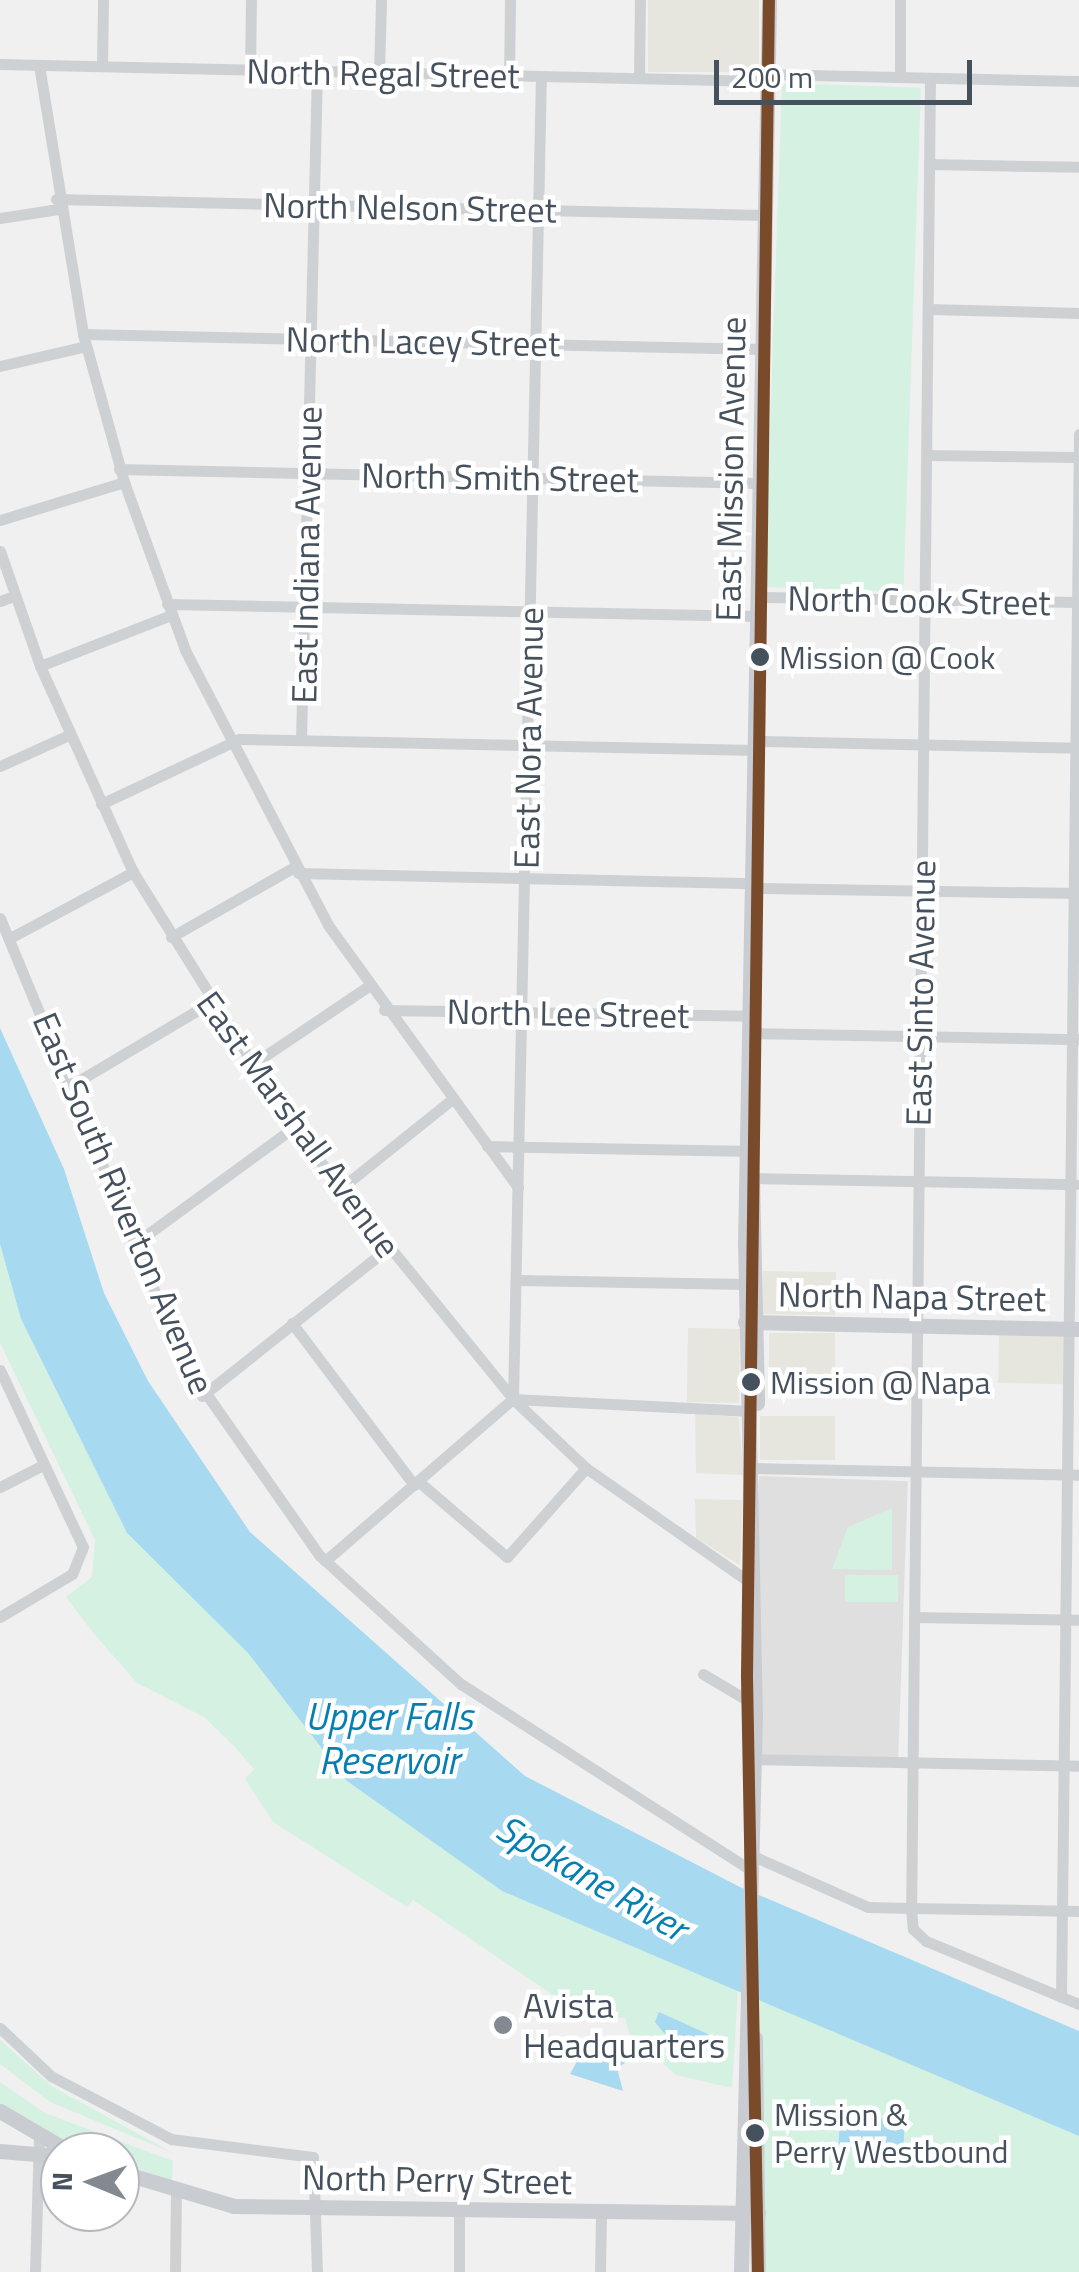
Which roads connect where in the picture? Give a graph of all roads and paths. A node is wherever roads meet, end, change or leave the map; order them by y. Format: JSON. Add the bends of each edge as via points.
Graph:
{"nodes":[{"id":1,"x":103,"y":0,"type":"edge"},
{"id":2,"x":251,"y":0,"type":"edge"},
{"id":3,"x":381,"y":0,"type":"edge"},
{"id":4,"x":510,"y":0,"type":"edge"},
{"id":5,"x":640,"y":0,"type":"edge"},
{"id":6,"x":769,"y":0,"type":"edge"},
{"id":7,"x":900,"y":0,"type":"edge"},
{"id":8,"x":0,"y":64,"type":"edge"},
{"id":9,"x":40,"y":65,"type":"junction"},
{"id":10,"x":102,"y":66,"type":"junction"},
{"id":11,"x":250,"y":70,"type":"junction"},
{"id":12,"x":317,"y":71,"type":"junction"},
{"id":13,"x":379,"y":72,"type":"junction"},
{"id":14,"x":508,"y":76,"type":"junction"},
{"id":15,"x":542,"y":76,"type":"junction"},
{"id":16,"x":900,"y":77,"type":"junction"},
{"id":17,"x":639,"y":78,"type":"junction"},
{"id":18,"x":766,"y":78,"type":"junction"},
{"id":19,"x":930,"y":78,"type":"junction"},
{"id":20,"x":1079,"y":81,"type":"edge"},
{"id":21,"x":929,"y":164,"type":"junction"},
{"id":22,"x":1079,"y":167,"type":"edge"},
{"id":23,"x":57,"y":204,"type":"junction"},
{"id":24,"x":313,"y":205,"type":"junction"},
{"id":25,"x":540,"y":210,"type":"junction"},
{"id":26,"x":764,"y":215,"type":"junction"},
{"id":27,"x":0,"y":218,"type":"edge"},
{"id":28,"x":928,"y":309,"type":"junction"},
{"id":29,"x":1079,"y":312,"type":"edge"},
{"id":30,"x":311,"y":339,"type":"junction"},
{"id":31,"x":85,"y":340,"type":"junction"},
{"id":32,"x":537,"y":344,"type":"junction"},
{"id":33,"x":762,"y":348,"type":"junction"},
{"id":34,"x":0,"y":366,"type":"edge"},
{"id":35,"x":1079,"y":434,"type":"edge"},
{"id":36,"x":927,"y":455,"type":"junction"},
{"id":37,"x":1079,"y":458,"type":"edge"},
{"id":38,"x":120,"y":468,"type":"junction"},
{"id":39,"x":308,"y":472,"type":"junction"},
{"id":40,"x":533,"y":477,"type":"junction"},
{"id":41,"x":124,"y":482,"type":"junction"},
{"id":42,"x":760,"y":482,"type":"junction"},
{"id":43,"x":0,"y":520,"type":"edge"},
{"id":44,"x":0,"y":551,"type":"edge"},
{"id":45,"x":14,"y":596,"type":"junction"},
{"id":46,"x":758,"y":597,"type":"junction"},
{"id":47,"x":925,"y":600,"type":"junction"},
{"id":48,"x":0,"y":601,"type":"edge"},
{"id":49,"x":1078,"y":602,"type":"edge"},
{"id":50,"x":306,"y":606,"type":"junction"},
{"id":51,"x":169,"y":609,"type":"junction"},
{"id":52,"x":530,"y":611,"type":"junction"},
{"id":53,"x":758,"y":616,"type":"junction"},
{"id":54,"x":40,"y":666,"type":"junction"},
{"id":55,"x":69,"y":735,"type":"junction"},
{"id":56,"x":301,"y":739,"type":"junction"},
{"id":57,"x":228,"y":743,"type":"junction"},
{"id":58,"x":922,"y":744,"type":"junction"},
{"id":59,"x":528,"y":745,"type":"junction"},
{"id":60,"x":756,"y":746,"type":"junction"},
{"id":61,"x":1077,"y":748,"type":"edge"},
{"id":62,"x":0,"y":766,"type":"edge"},
{"id":63,"x":102,"y":804,"type":"junction"},
{"id":64,"x":296,"y":870,"type":"junction"},
{"id":65,"x":133,"y":872,"type":"junction"},
{"id":66,"x":525,"y":878,"type":"junction"},
{"id":67,"x":754,"y":885,"type":"junction"},
{"id":68,"x":922,"y":890,"type":"junction"},
{"id":69,"x":1076,"y":893,"type":"edge"},
{"id":70,"x":0,"y":918,"type":"edge"},
{"id":71,"x":171,"y":937,"type":"junction"},
{"id":72,"x":10,"y":938,"type":"junction"},
{"id":73,"x":368,"y":987,"type":"junction"},
{"id":74,"x":210,"y":1003,"type":"junction"},
{"id":75,"x":384,"y":1010,"type":"junction"},
{"id":76,"x":522,"y":1013,"type":"junction"},
{"id":77,"x":752,"y":1025,"type":"junction"},
{"id":78,"x":920,"y":1036,"type":"junction"},
{"id":79,"x":1076,"y":1039,"type":"edge"},
{"id":80,"x":250,"y":1066,"type":"junction"},
{"id":81,"x":76,"y":1084,"type":"junction"},
{"id":82,"x":451,"y":1100,"type":"junction"},
{"id":83,"x":293,"y":1128,"type":"junction"},
{"id":84,"x":487,"y":1146,"type":"junction"},
{"id":85,"x":520,"y":1146,"type":"junction"},
{"id":86,"x":752,"y":1151,"type":"junction"},
{"id":87,"x":752,"y":1178,"type":"junction"},
{"id":88,"x":918,"y":1181,"type":"junction"},
{"id":89,"x":1075,"y":1184,"type":"edge"},
{"id":90,"x":518,"y":1187,"type":"junction"},
{"id":91,"x":340,"y":1189,"type":"junction"},
{"id":92,"x":137,"y":1242,"type":"junction"},
{"id":93,"x":386,"y":1248,"type":"junction"},
{"id":94,"x":516,"y":1280,"type":"junction"},
{"id":95,"x":745,"y":1284,"type":"junction"},
{"id":96,"x":751,"y":1323,"type":"junction"},
{"id":97,"x":292,"y":1324,"type":"junction"},
{"id":98,"x":917,"y":1326,"type":"junction"},
{"id":99,"x":1074,"y":1329,"type":"edge"},
{"id":100,"x":0,"y":1370,"type":"edge"},
{"id":101,"x":202,"y":1396,"type":"junction"},
{"id":102,"x":513,"y":1399,"type":"junction"},
{"id":103,"x":751,"y":1411,"type":"junction"},
{"id":104,"x":42,"y":1464,"type":"junction"},
{"id":105,"x":586,"y":1468,"type":"junction"},
{"id":106,"x":751,"y":1468,"type":"junction"},
{"id":107,"x":916,"y":1472,"type":"junction"},
{"id":108,"x":1073,"y":1474,"type":"edge"},
{"id":109,"x":416,"y":1483,"type":"junction"},
{"id":110,"x":0,"y":1487,"type":"edge"},
{"id":111,"x":325,"y":1561,"type":"junction"},
{"id":112,"x":751,"y":1584,"type":"junction"},
{"id":113,"x":0,"y":1616,"type":"edge"},
{"id":114,"x":914,"y":1617,"type":"junction"},
{"id":115,"x":1073,"y":1620,"type":"edge"},
{"id":116,"x":751,"y":1667,"type":"junction"},
{"id":117,"x":702,"y":1674,"type":"dead end"},
{"id":118,"x":747,"y":1700,"type":"junction"},
{"id":119,"x":751,"y":1725,"type":"junction"},
{"id":120,"x":751,"y":1759,"type":"junction"},
{"id":121,"x":912,"y":1762,"type":"junction"},
{"id":122,"x":1064,"y":1766,"type":"junction"},
{"id":123,"x":1079,"y":1766,"type":"edge"},
{"id":124,"x":751,"y":1836,"type":"junction"},
{"id":125,"x":729,"y":1847,"type":"junction"},
{"id":126,"x":751,"y":1866,"type":"junction"},
{"id":127,"x":912,"y":1908,"type":"junction"},
{"id":128,"x":1062,"y":1910,"type":"junction"},
{"id":129,"x":1079,"y":1911,"type":"edge"},
{"id":130,"x":1061,"y":1997,"type":"junction"},
{"id":131,"x":1079,"y":2004,"type":"edge"},
{"id":132,"x":0,"y":2028,"type":"edge"},
{"id":133,"x":0,"y":2111,"type":"edge"},
{"id":134,"x":39,"y":2135,"type":"joint"},
{"id":135,"x":0,"y":2151,"type":"edge"},
{"id":136,"x":36,"y":2154,"type":"junction"},
{"id":137,"x":40,"y":2154,"type":"edge"},
{"id":138,"x":140,"y":2179,"type":"edge"},
{"id":139,"x":176,"y":2191,"type":"junction"},
{"id":140,"x":318,"y":2208,"type":"junction"},
{"id":141,"x":460,"y":2210,"type":"junction"},
{"id":142,"x":601,"y":2212,"type":"junction"},
{"id":143,"x":750,"y":2213,"type":"junction"},
{"id":144,"x":35,"y":2272,"type":"edge"},
{"id":145,"x":175,"y":2272,"type":"edge"},
{"id":146,"x":317,"y":2272,"type":"edge"},
{"id":147,"x":459,"y":2272,"type":"edge"},
{"id":148,"x":600,"y":2272,"type":"edge"},
{"id":149,"x":741,"y":2272,"type":"edge"},
{"id":150,"x":758,"y":2272,"type":"edge"}],
"edges":[{"from":1,"to":10,"type":"street"},
{"from":2,"to":11,"type":"street"},
{"from":3,"to":13,"type":"street"},
{"from":4,"to":14,"type":"street"},
{"from":5,"to":17,"type":"street"},
{"from":6,"to":18,"type":"main road","name":"East Mission Avenue"},
{"from":7,"to":16,"type":"street"},
{"from":8,"to":9,"type":"street","name":"North Regal Street"},
{"from":9,"to":10,"type":"street","name":"North Regal Street"},
{"from":9,"to":23,"type":"street"},
{"from":10,"to":11,"type":"street","name":"North Regal Street"},
{"from":11,"to":12,"type":"street","name":"North Regal Street"},
{"from":12,"to":13,"type":"street","name":"North Regal Street"},
{"from":12,"to":24,"type":"street","name":"East Indiana Avenue"},
{"from":13,"to":14,"type":"street","name":"North Regal Street"},
{"from":14,"to":15,"type":"street","name":"North Regal Street"},
{"from":15,"to":17,"type":"street","name":"North Regal Street"},
{"from":15,"to":25,"type":"street","name":"East Nora Avenue"},
{"from":16,"to":18,"type":"street","name":"North Regal Street"},
{"from":16,"to":19,"type":"street","name":"North Regal Street"},
{"from":17,"to":18,"type":"street","name":"North Regal Street"},
{"from":18,"to":26,"type":"main road","name":"East Mission Avenue"},
{"from":19,"to":20,"type":"street","name":"North Regal Street"},
{"from":19,"to":21,"type":"street","name":"East Sinto Avenue"},
{"from":21,"to":22,"type":"street"},
{"from":21,"to":28,"type":"street","name":"East Sinto Avenue"},
{"from":23,"to":24,"type":"street","name":"North Nelson Street"},
{"from":23,"to":27,"type":"street","name":"North Nelson Street"},
{"from":23,"to":31,"type":"street"},
{"from":24,"to":25,"type":"street","name":"North Nelson Street"},
{"from":24,"to":30,"type":"street","name":"East Indiana Avenue"},
{"from":25,"to":26,"type":"street","name":"North Nelson Street"},
{"from":25,"to":32,"type":"street","name":"East Nora Avenue"},
{"from":26,"to":33,"type":"main road","name":"East Mission Avenue"},
{"from":28,"to":29,"type":"street"},
{"from":28,"to":36,"type":"street","name":"East Sinto Avenue"},
{"from":30,"to":31,"type":"street","name":"North Lacey Street"},
{"from":30,"to":32,"type":"street","name":"North Lacey Street"},
{"from":30,"to":39,"type":"street","name":"East Indiana Avenue"},
{"from":31,"to":34,"type":"street","name":"North Lacey Street"},
{"from":31,"to":38,"type":"street"},
{"from":32,"to":33,"type":"street","name":"North Lacey Street"},
{"from":32,"to":40,"type":"street","name":"East Nora Avenue"},
{"from":33,"to":42,"type":"main road","name":"East Mission Avenue"},
{"from":35,"to":37,"type":"street"},
{"from":36,"to":37,"type":"street"},
{"from":36,"to":47,"type":"street","name":"East Sinto Avenue"},
{"from":37,"to":49,"type":"street"},
{"from":38,"to":39,"type":"street","name":"North Smith Street"},
{"from":38,"to":41,"type":"street"},
{"from":39,"to":40,"type":"street","name":"North Smith Street"},
{"from":39,"to":50,"type":"street","name":"East Indiana Avenue"},
{"from":40,"to":42,"type":"street","name":"North Smith Street"},
{"from":40,"to":52,"type":"street","name":"East Nora Avenue"},
{"from":41,"to":43,"type":"street"},
{"from":41,"to":51,"type":"street"},
{"from":42,"to":46,"type":"main road","name":"East Mission Avenue"},
{"from":44,"to":45,"type":"street","name":"East Marshall Avenue"},
{"from":45,"to":48,"type":"street"},
{"from":45,"to":54,"type":"street","name":"East Marshall Avenue"},
{"from":46,"to":47,"type":"street","name":"North Cook Street"},
{"from":46,"to":53,"type":"main road","name":"East Mission Avenue"},
{"from":47,"to":49,"type":"street","name":"North Cook Street"},
{"from":47,"to":58,"type":"street","name":"East Sinto Avenue"},
{"from":49,"to":61,"type":"street"},
{"from":50,"to":51,"type":"street","name":"North Cook Street"},
{"from":50,"to":52,"type":"street","name":"North Cook Street"},
{"from":50,"to":56,"type":"street","name":"East Indiana Avenue"},
{"from":51,"to":54,"type":"street","name":"North Cook Street"},
{"from":51,"to":57,"type":"street"},
{"from":52,"to":53,"type":"street","name":"North Cook Street"},
{"from":52,"to":59,"type":"street","name":"East Nora Avenue"},
{"from":53,"to":60,"type":"main road","name":"East Mission Avenue"},
{"from":54,"to":55,"type":"street","name":"East Marshall Avenue"},
{"from":55,"to":62,"type":"street"},
{"from":55,"to":63,"type":"street","name":"East Marshall Avenue"},
{"from":56,"to":57,"type":"street"},
{"from":56,"to":59,"type":"street"},
{"from":57,"to":63,"type":"street"},
{"from":57,"to":64,"type":"street"},
{"from":58,"to":60,"type":"street"},
{"from":58,"to":61,"type":"street"},
{"from":58,"to":68,"type":"street","name":"East Sinto Avenue"},
{"from":59,"to":60,"type":"street"},
{"from":59,"to":66,"type":"street","name":"East Nora Avenue"},
{"from":60,"to":67,"type":"main road","name":"East Mission Avenue"},
{"from":61,"to":69,"type":"street"},
{"from":63,"to":65,"type":"street","name":"East Marshall Avenue"},
{"from":64,"to":66,"type":"street"},
{"from":64,"to":71,"type":"street"},
{"from":64,"to":73,"type":"street"},
{"from":65,"to":71,"type":"street","name":"East Marshall Avenue"},
{"from":65,"to":72,"type":"street"},
{"from":66,"to":67,"type":"street"},
{"from":66,"to":76,"type":"street","name":"East Nora Avenue"},
{"from":67,"to":68,"type":"street"},
{"from":67,"to":77,"type":"main road","name":"East Mission Avenue"},
{"from":68,"to":69,"type":"street"},
{"from":68,"to":78,"type":"street","name":"East Sinto Avenue"},
{"from":69,"to":79,"type":"street"},
{"from":70,"to":72,"type":"street","name":"East South Riverton Avenue"},
{"from":71,"to":74,"type":"street","name":"East Marshall Avenue"},
{"from":72,"to":81,"type":"street","name":"East South Riverton Avenue"},
{"from":73,"to":75,"type":"street"},
{"from":73,"to":80,"type":"street"},
{"from":74,"to":80,"type":"street","name":"East Marshall Avenue"},
{"from":74,"to":81,"type":"street"},
{"from":75,"to":76,"type":"street","name":"North Lee Street"},
{"from":75,"to":82,"type":"street"},
{"from":76,"to":77,"type":"street","name":"North Lee Street"},
{"from":76,"to":85,"type":"street","name":"East Nora Avenue"},
{"from":77,"to":78,"type":"street","name":"North Lee Street"},
{"from":77,"to":86,"type":"main road","name":"East Mission Avenue"},
{"from":78,"to":79,"type":"street","name":"North Lee Street"},
{"from":78,"to":88,"type":"street","name":"East Sinto Avenue"},
{"from":79,"to":89,"type":"street"},
{"from":80,"to":83,"type":"street","name":"East Marshall Avenue"},
{"from":81,"to":92,"type":"street","name":"East South Riverton Avenue"},
{"from":82,"to":84,"type":"street"},
{"from":82,"to":91,"type":"street"},
{"from":83,"to":91,"type":"street","name":"East Marshall Avenue"},
{"from":83,"to":92,"type":"street"},
{"from":84,"to":85,"type":"street"},
{"from":84,"to":90,"type":"street"},
{"from":85,"to":86,"type":"street"},
{"from":85,"to":90,"type":"street","name":"East Nora Avenue"},
{"from":86,"to":87,"type":"main road","name":"East Mission Avenue"},
{"from":87,"to":88,"type":"street"},
{"from":87,"to":95,"type":"main road","name":"East Mission Avenue"},
{"from":87,"to":96,"type":"main road","name":"East Mission Avenue"},
{"from":88,"to":89,"type":"street"},
{"from":88,"to":98,"type":"street","name":"East Sinto Avenue"},
{"from":89,"to":99,"type":"street"},
{"from":90,"to":94,"type":"street","name":"East Nora Avenue"},
{"from":91,"to":93,"type":"street","name":"East Marshall Avenue"},
{"from":92,"to":101,"type":"street","name":"East South Riverton Avenue"},
{"from":93,"to":97,"type":"street"},
{"from":93,"to":102,"type":"street","name":"East Marshall Avenue"},
{"from":94,"to":95,"type":"street","name":"North Napa Street"},
{"from":94,"to":102,"type":"street","name":"East Nora Avenue"},
{"from":95,"to":96,"type":"main road","name":"East Mission Avenue"},
{"from":96,"to":98,"type":"main road","name":"North Napa Street"},
{"from":96,"to":103,"type":"main road","name":"East Mission Avenue"},
{"from":97,"to":101,"type":"street"},
{"from":97,"to":109,"type":"street"},
{"from":98,"to":99,"type":"main road","name":"North Napa Street"},
{"from":98,"to":107,"type":"street","name":"East Sinto Avenue"},
{"from":99,"to":108,"type":"street"},
{"from":100,"to":104,"type":"street"},
{"from":101,"to":111,"type":"street","name":"East South Riverton Avenue"},
{"from":102,"to":103,"type":"street"},
{"from":102,"to":105,"type":"street","name":"East Marshall Avenue"},
{"from":102,"to":109,"type":"street"},
{"from":103,"to":106,"type":"main road","name":"East Mission Avenue"},
{"from":104,"to":110,"type":"street"},
{"from":104,"to":113,"type":"street","via":[[79,1534],[80,1562]]},
{"from":105,"to":109,"type":"street","via":[[515,1554],[497,1555]]},
{"from":105,"to":112,"type":"street","name":"East Marshall Avenue"},
{"from":106,"to":107,"type":"street"},
{"from":106,"to":112,"type":"main road","name":"East Mission Avenue"},
{"from":107,"to":108,"type":"street"},
{"from":107,"to":114,"type":"street","name":"East Sinto Avenue"},
{"from":108,"to":115,"type":"street"},
{"from":109,"to":111,"type":"street"},
{"from":111,"to":125,"type":"street","name":"East South Riverton Avenue","via":[[438,1667],[536,1737]]},
{"from":112,"to":116,"type":"main road","name":"East Mission Avenue"},
{"from":114,"to":115,"type":"street"},
{"from":114,"to":121,"type":"street","name":"East Sinto Avenue"},
{"from":115,"to":122,"type":"street"},
{"from":116,"to":118,"type":"main road","name":"East Mission Avenue"},
{"from":116,"to":119,"type":"main road","name":"East Mission Avenue"},
{"from":117,"to":118,"type":"street"},
{"from":118,"to":119,"type":"main road","name":"East Mission Avenue"},
{"from":119,"to":120,"type":"main road","name":"East Mission Avenue"},
{"from":120,"to":121,"type":"street"},
{"from":120,"to":124,"type":"main road","name":"East Mission Avenue"},
{"from":121,"to":122,"type":"street"},
{"from":121,"to":127,"type":"street","name":"East Sinto Avenue"},
{"from":122,"to":123,"type":"street"},
{"from":122,"to":128,"type":"street"},
{"from":124,"to":125,"type":"street"},
{"from":124,"to":126,"type":"main road","name":"East Mission Avenue"},
{"from":125,"to":126,"type":"street","name":"East South Riverton Avenue"},
{"from":126,"to":127,"type":"street","via":[[868,1906]]},
{"from":126,"to":143,"type":"main road","name":"East Mission Avenue"},
{"from":127,"to":128,"type":"street"},
{"from":127,"to":130,"type":"street","via":[[913,1929],[926,1941]]},
{"from":128,"to":129,"type":"street"},
{"from":128,"to":130,"type":"street"},
{"from":130,"to":131,"type":"street"},
{"from":132,"to":140,"type":"street","via":[[51,2076],[162,2136],[311,2155]]},
{"from":133,"to":134,"type":"main road"},
{"from":134,"to":136,"type":"street"},
{"from":135,"to":136,"type":"main road"},
{"from":136,"to":137,"type":"main road"},
{"from":136,"to":144,"type":"street"},
{"from":138,"to":139,"type":"main road","name":"North Perry Street"},
{"from":139,"to":140,"type":"main road","name":"North Perry Street","via":[[234,2206]]},
{"from":139,"to":145,"type":"street"},
{"from":140,"to":141,"type":"main road","name":"North Perry Street"},
{"from":140,"to":146,"type":"street"},
{"from":141,"to":142,"type":"main road","name":"North Perry Street"},
{"from":141,"to":147,"type":"street"},
{"from":142,"to":143,"type":"main road","name":"North Perry Street"},
{"from":142,"to":148,"type":"street"},
{"from":143,"to":149,"type":"main road","name":"East Mission Avenue"},
{"from":143,"to":150,"type":"main road","name":"East Mission Avenue"}]}
